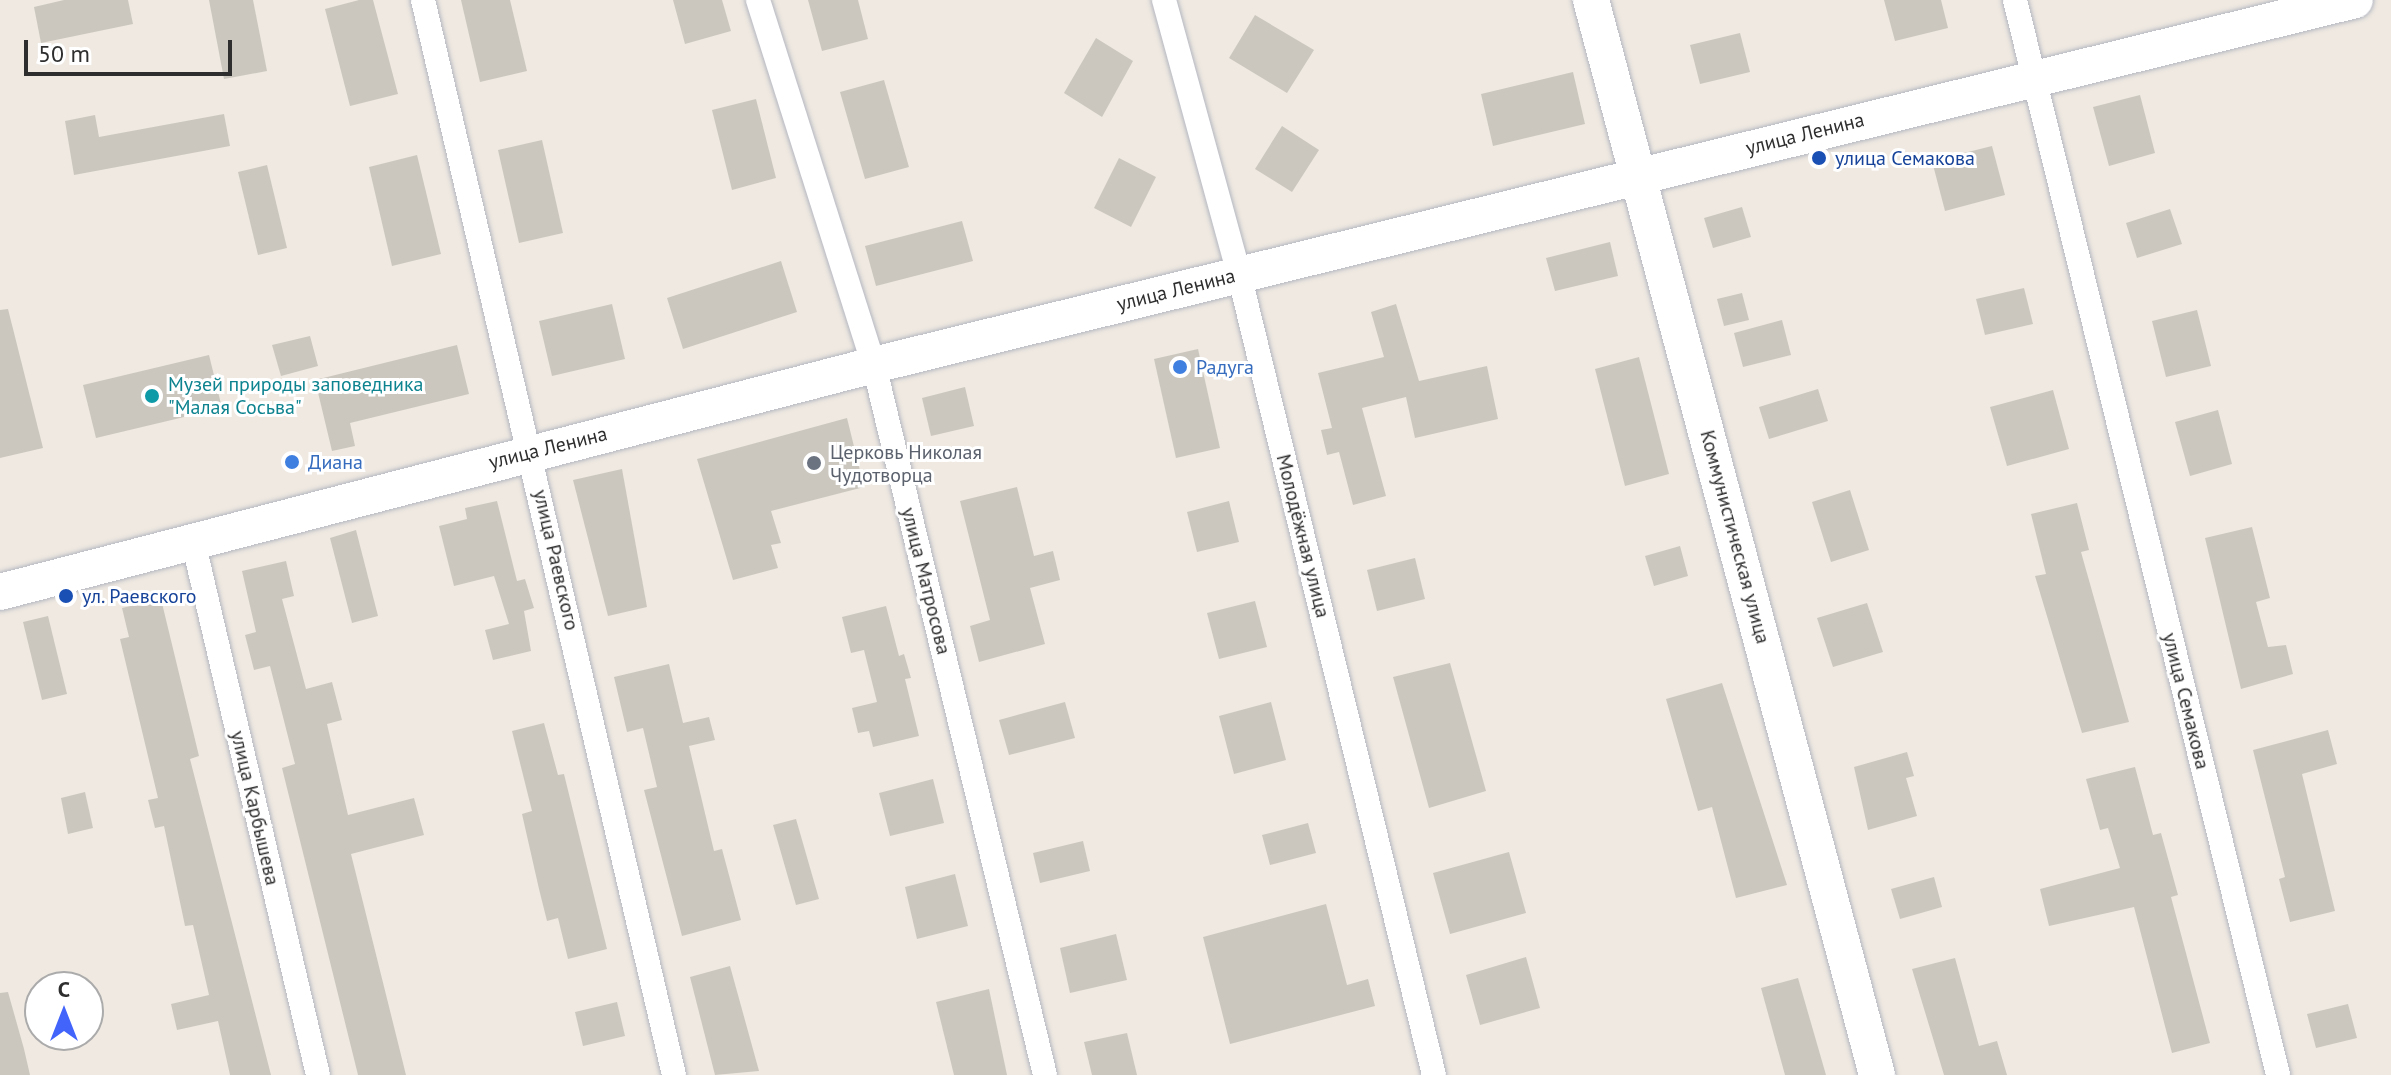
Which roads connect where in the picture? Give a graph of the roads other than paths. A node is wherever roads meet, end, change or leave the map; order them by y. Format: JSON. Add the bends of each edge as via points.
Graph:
{"nodes":[{"id":1,"x":423,"y":0,"type":"edge"},
{"id":2,"x":758,"y":0,"type":"edge"},
{"id":3,"x":1164,"y":0,"type":"edge"},
{"id":4,"x":1591,"y":0,"type":"edge"},
{"id":5,"x":2015,"y":0,"type":"edge"},
{"id":6,"x":2355,"y":0,"type":"edge"},
{"id":7,"x":2034,"y":78,"type":"junction"},
{"id":8,"x":1639,"y":174,"type":"junction"},
{"id":9,"x":1239,"y":274,"type":"junction"},
{"id":10,"x":874,"y":365,"type":"junction"},
{"id":11,"x":531,"y":452,"type":"junction"},
{"id":12,"x":193,"y":541,"type":"junction"},
{"id":13,"x":0,"y":592,"type":"edge"},
{"id":14,"x":318,"y":1075,"type":"edge"},
{"id":15,"x":674,"y":1075,"type":"edge"},
{"id":16,"x":1045,"y":1075,"type":"edge"},
{"id":17,"x":1434,"y":1075,"type":"edge"},
{"id":18,"x":1877,"y":1075,"type":"edge"},
{"id":19,"x":2278,"y":1075,"type":"edge"}],
"edges":[{"from":1,"to":11,"type":"street","name":"улица Раевского"},
{"from":2,"to":10,"type":"street","name":"улица Матросова"},
{"from":3,"to":9,"type":"street","name":"Молодёжная улица"},
{"from":4,"to":8,"type":"main road","name":"Коммунистическая улица"},
{"from":5,"to":7,"type":"street","name":"улица Семакова"},
{"from":6,"to":7,"type":"main road","name":"улица Ленина"},
{"from":7,"to":8,"type":"main road","name":"улица Ленина"},
{"from":7,"to":19,"type":"street","name":"улица Семакова"},
{"from":8,"to":9,"type":"main road","name":"улица Ленина"},
{"from":8,"to":18,"type":"main road","name":"Коммунистическая улица"},
{"from":9,"to":10,"type":"main road","name":"улица Ленина"},
{"from":9,"to":17,"type":"street","name":"Молодёжная улица"},
{"from":10,"to":11,"type":"main road","name":"улица Ленина"},
{"from":10,"to":16,"type":"street","name":"улица Матросова"},
{"from":11,"to":12,"type":"main road","name":"улица Ленина"},
{"from":11,"to":15,"type":"street","name":"улица Раевского"},
{"from":12,"to":13,"type":"main road","name":"улица Ленина"},
{"from":12,"to":14,"type":"street","name":"улица Карбышева"}]}
